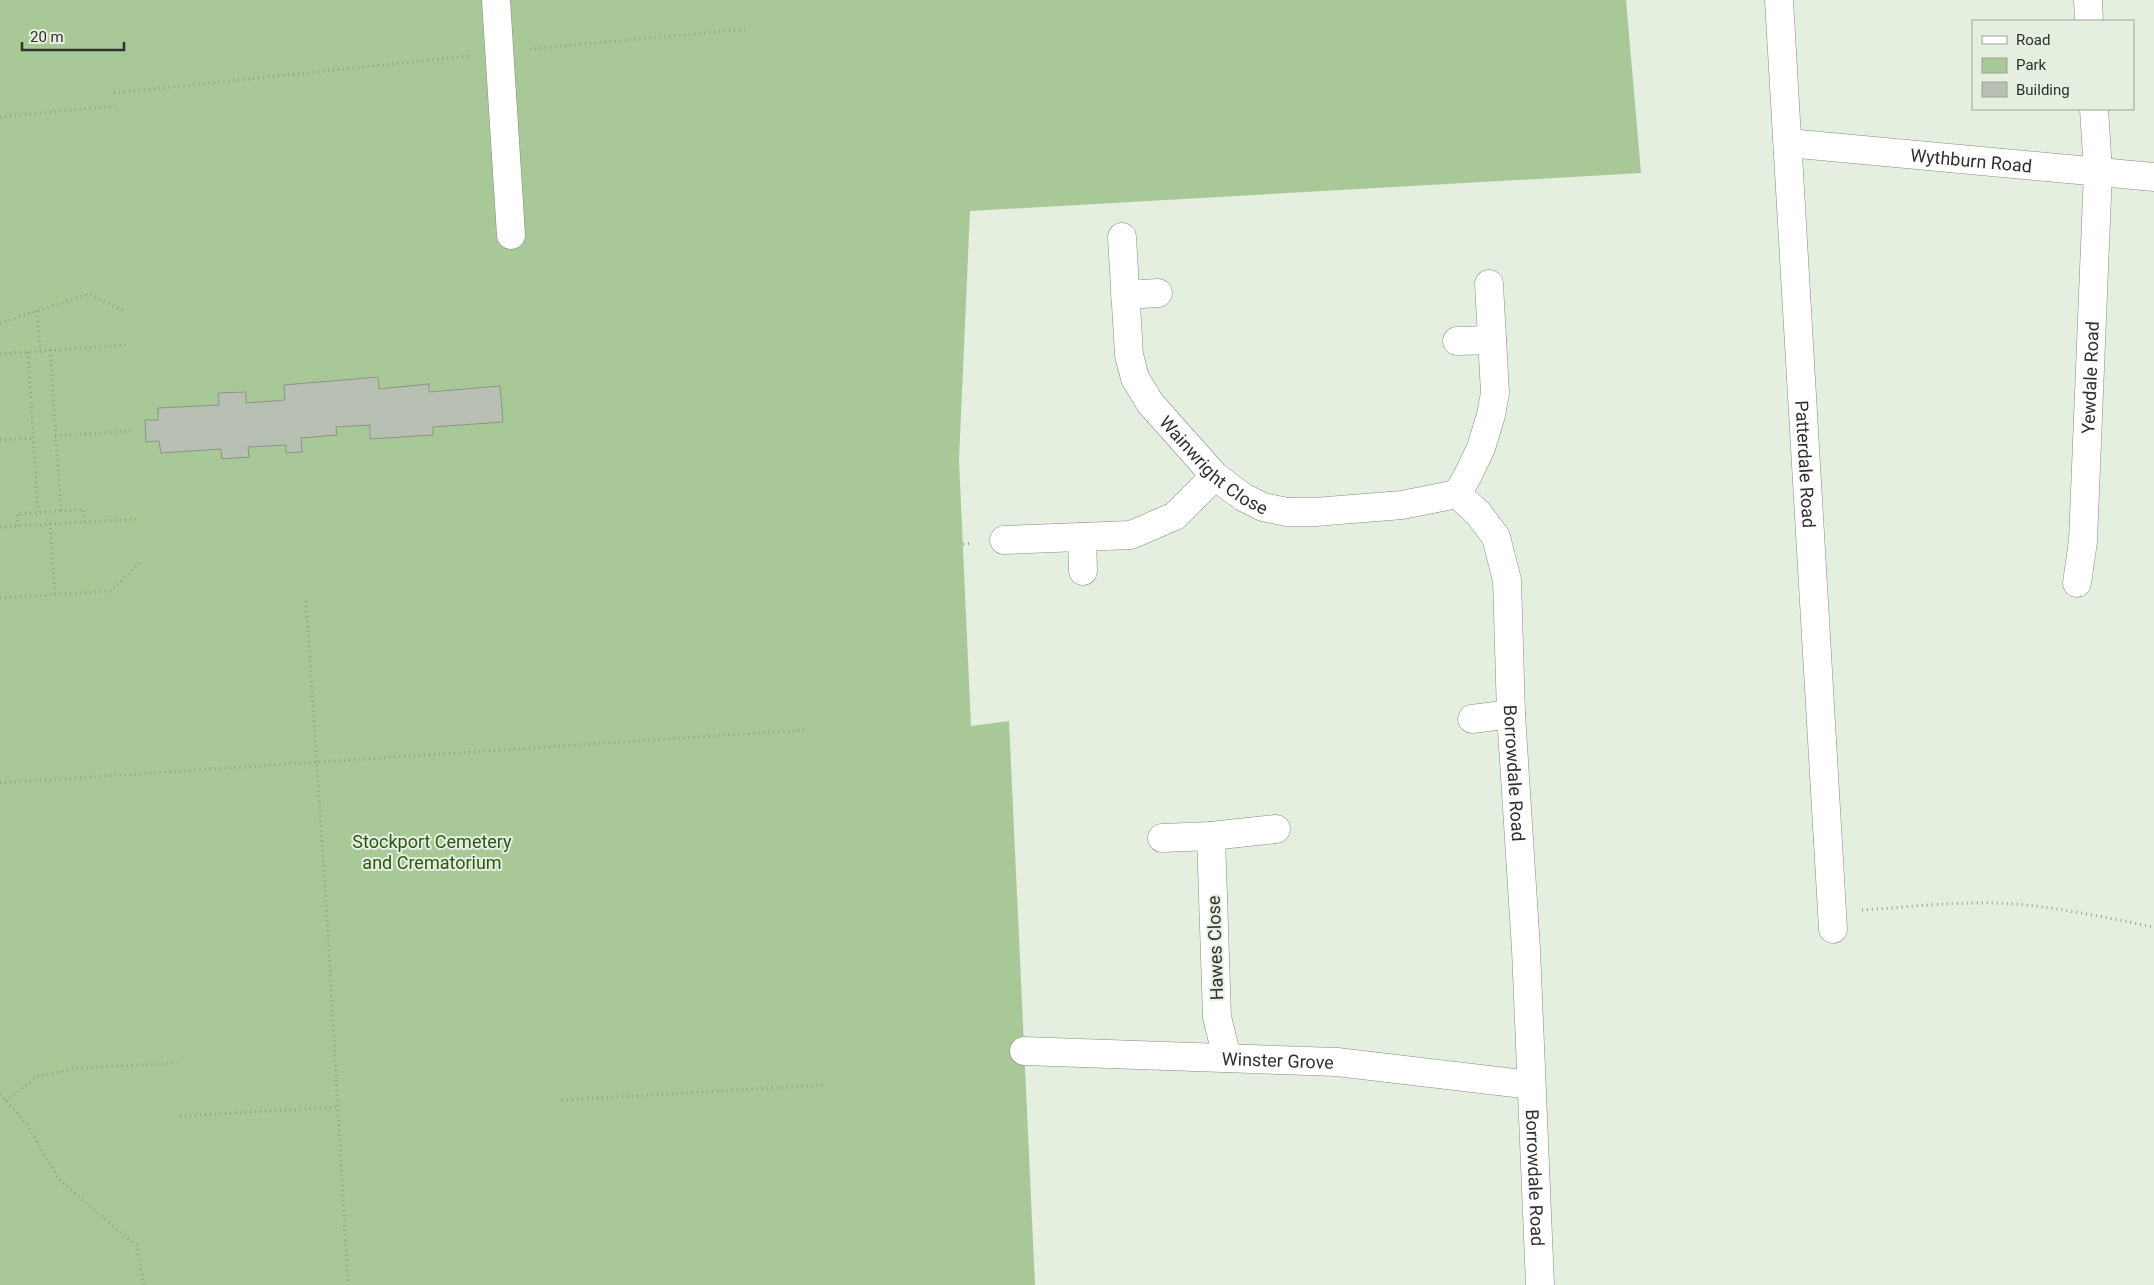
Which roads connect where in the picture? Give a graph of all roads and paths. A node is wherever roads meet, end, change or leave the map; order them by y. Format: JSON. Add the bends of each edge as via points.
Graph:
{"nodes":[{"id":1,"x":496,"y":0,"type":"edge"},
{"id":2,"x":1779,"y":0,"type":"edge"},
{"id":3,"x":2088,"y":0,"type":"edge"},
{"id":4,"x":2089,"y":20,"type":"edge"},
{"id":5,"x":748,"y":29,"type":"dead end"},
{"id":6,"x":499,"y":52,"type":"junction"},
{"id":7,"x":114,"y":93,"type":"dead end"},
{"id":8,"x":115,"y":106,"type":"dead end"},
{"id":9,"x":2094,"y":110,"type":"edge"},
{"id":10,"x":0,"y":117,"type":"edge"},
{"id":11,"x":1788,"y":143,"type":"junction"},
{"id":12,"x":2098,"y":171,"type":"junction"},
{"id":13,"x":2154,"y":177,"type":"edge"},
{"id":14,"x":511,"y":235,"type":"dead end"},
{"id":15,"x":1122,"y":237,"type":"dead end"},
{"id":16,"x":1489,"y":284,"type":"dead end"},
{"id":17,"x":1158,"y":293,"type":"dead end"},
{"id":18,"x":1126,"y":295,"type":"junction"},
{"id":19,"x":37,"y":311,"type":"junction"},
{"id":20,"x":124,"y":311,"type":"dead end"},
{"id":21,"x":0,"y":323,"type":"edge"},
{"id":22,"x":1492,"y":340,"type":"junction"},
{"id":23,"x":1457,"y":341,"type":"dead end"},
{"id":24,"x":126,"y":345,"type":"dead end"},
{"id":25,"x":50,"y":350,"type":"junction"},
{"id":26,"x":40,"y":351,"type":"junction"},
{"id":27,"x":28,"y":352,"type":"junction"},
{"id":28,"x":0,"y":354,"type":"edge"},
{"id":29,"x":132,"y":431,"type":"dead end"},
{"id":30,"x":55,"y":436,"type":"junction"},
{"id":31,"x":34,"y":438,"type":"junction"},
{"id":32,"x":0,"y":440,"type":"edge"},
{"id":33,"x":1215,"y":476,"type":"junction"},
{"id":34,"x":1457,"y":494,"type":"junction"},
{"id":35,"x":61,"y":511,"type":"junction"},
{"id":36,"x":38,"y":512,"type":"junction"},
{"id":37,"x":138,"y":519,"type":"dead end"},
{"id":38,"x":84,"y":522,"type":"junction"},
{"id":39,"x":50,"y":524,"type":"junction"},
{"id":40,"x":18,"y":526,"type":"junction"},
{"id":41,"x":0,"y":527,"type":"edge"},
{"id":42,"x":1082,"y":537,"type":"junction"},
{"id":43,"x":1004,"y":540,"type":"dead end"},
{"id":44,"x":140,"y":562,"type":"dead end"},
{"id":45,"x":1083,"y":572,"type":"dead end"},
{"id":46,"x":2077,"y":583,"type":"dead end"},
{"id":47,"x":55,"y":594,"type":"junction"},
{"id":48,"x":0,"y":598,"type":"edge"},
{"id":49,"x":306,"y":601,"type":"dead end"},
{"id":50,"x":1511,"y":714,"type":"junction"},
{"id":51,"x":1472,"y":719,"type":"dead end"},
{"id":52,"x":804,"y":730,"type":"dead end"},
{"id":53,"x":317,"y":763,"type":"junction"},
{"id":54,"x":0,"y":783,"type":"edge"},
{"id":55,"x":1276,"y":830,"type":"dead end"},
{"id":56,"x":1211,"y":836,"type":"junction"},
{"id":57,"x":1162,"y":838,"type":"dead end"},
{"id":58,"x":1832,"y":920,"type":"joint"},
{"id":59,"x":2154,"y":927,"type":"edge"},
{"id":60,"x":1024,"y":1052,"type":"dead end"},
{"id":61,"x":1227,"y":1058,"type":"junction"},
{"id":62,"x":177,"y":1063,"type":"dead end"},
{"id":63,"x":826,"y":1085,"type":"dead end"},
{"id":64,"x":1531,"y":1085,"type":"junction"},
{"id":65,"x":0,"y":1094,"type":"edge"},
{"id":66,"x":562,"y":1100,"type":"dead end"},
{"id":67,"x":6,"y":1101,"type":"junction"},
{"id":68,"x":338,"y":1107,"type":"junction"},
{"id":69,"x":180,"y":1116,"type":"dead end"},
{"id":70,"x":144,"y":1285,"type":"edge"},
{"id":71,"x":348,"y":1285,"type":"edge"},
{"id":72,"x":1540,"y":1285,"type":"edge"}],
"edges":[{"from":1,"to":6,"type":"street"},
{"from":2,"to":11,"type":"street","name":"Patterdale Road"},
{"from":3,"to":4,"type":"street"},
{"from":5,"to":6,"type":"path"},
{"from":6,"to":7,"type":"path"},
{"from":6,"to":14,"type":"street"},
{"from":8,"to":10,"type":"path"},
{"from":9,"to":12,"type":"street","name":"Yewdale Road"},
{"from":11,"to":12,"type":"street","name":"Wythburn Road"},
{"from":11,"to":58,"type":"street","name":"Patterdale Road"},
{"from":12,"to":13,"type":"street","name":"Wythburn Road"},
{"from":12,"to":46,"type":"street","name":"Yewdale Road","via":[[2083,541]]},
{"from":15,"to":18,"type":"street","name":"Wainwright Close"},
{"from":16,"to":22,"type":"street"},
{"from":17,"to":18,"type":"street"},
{"from":18,"to":33,"type":"street","name":"Wainwright Close","via":[[1129,354],[1135,378],[1150,402]]},
{"from":19,"to":20,"type":"path","via":[[89,294]]},
{"from":19,"to":21,"type":"path"},
{"from":19,"to":26,"type":"path"},
{"from":22,"to":23,"type":"street"},
{"from":22,"to":34,"type":"street","via":[[1495,393],[1492,415],[1481,448]]},
{"from":24,"to":25,"type":"path"},
{"from":25,"to":26,"type":"path"},
{"from":25,"to":30,"type":"path"},
{"from":26,"to":27,"type":"path"},
{"from":27,"to":28,"type":"path"},
{"from":27,"to":31,"type":"path"},
{"from":29,"to":30,"type":"path"},
{"from":30,"to":35,"type":"path"},
{"from":31,"to":32,"type":"path"},
{"from":31,"to":36,"type":"path"},
{"from":33,"to":34,"type":"street","name":"Wainwright Close","via":[[1263,507],[1287,512],[1402,504]]},
{"from":33,"to":42,"type":"street","via":[[1174,516],[1152,527],[1131,535]]},
{"from":34,"to":50,"type":"street","name":"Borrowdale Road","via":[[1478,513],[1496,537],[1504,565]]},
{"from":35,"to":36,"type":"path"},
{"from":35,"to":38,"type":"path","via":[[83,509]]},
{"from":36,"to":40,"type":"path","via":[[17,514]]},
{"from":37,"to":38,"type":"path"},
{"from":38,"to":39,"type":"path"},
{"from":39,"to":40,"type":"path"},
{"from":39,"to":47,"type":"path"},
{"from":40,"to":41,"type":"path"},
{"from":42,"to":43,"type":"street"},
{"from":42,"to":45,"type":"street"},
{"from":44,"to":47,"type":"path","via":[[111,591]]},
{"from":47,"to":48,"type":"path"},
{"from":49,"to":53,"type":"path"},
{"from":50,"to":51,"type":"street"},
{"from":50,"to":64,"type":"street","name":"Borrowdale Road"},
{"from":52,"to":53,"type":"path"},
{"from":53,"to":54,"type":"path"},
{"from":53,"to":68,"type":"path"},
{"from":55,"to":56,"type":"street"},
{"from":56,"to":57,"type":"street"},
{"from":56,"to":61,"type":"street","name":"Hawes Close","via":[[1217,1017]]},
{"from":58,"to":59,"type":"path","via":[[1961,904],[2014,904],[2075,911]]},
{"from":60,"to":61,"type":"street","name":"Winster Grove"},
{"from":61,"to":64,"type":"street","name":"Winster Grove","via":[[1337,1062]]},
{"from":62,"to":67,"type":"path","via":[[77,1068],[44,1075],[36,1077]]},
{"from":63,"to":66,"type":"path"},
{"from":64,"to":72,"type":"street","name":"Borrowdale Road"},
{"from":65,"to":67,"type":"path"},
{"from":67,"to":70,"type":"path","via":[[28,1126],[60,1181],[136,1245]]},
{"from":68,"to":69,"type":"path"},
{"from":68,"to":71,"type":"path"}]}
